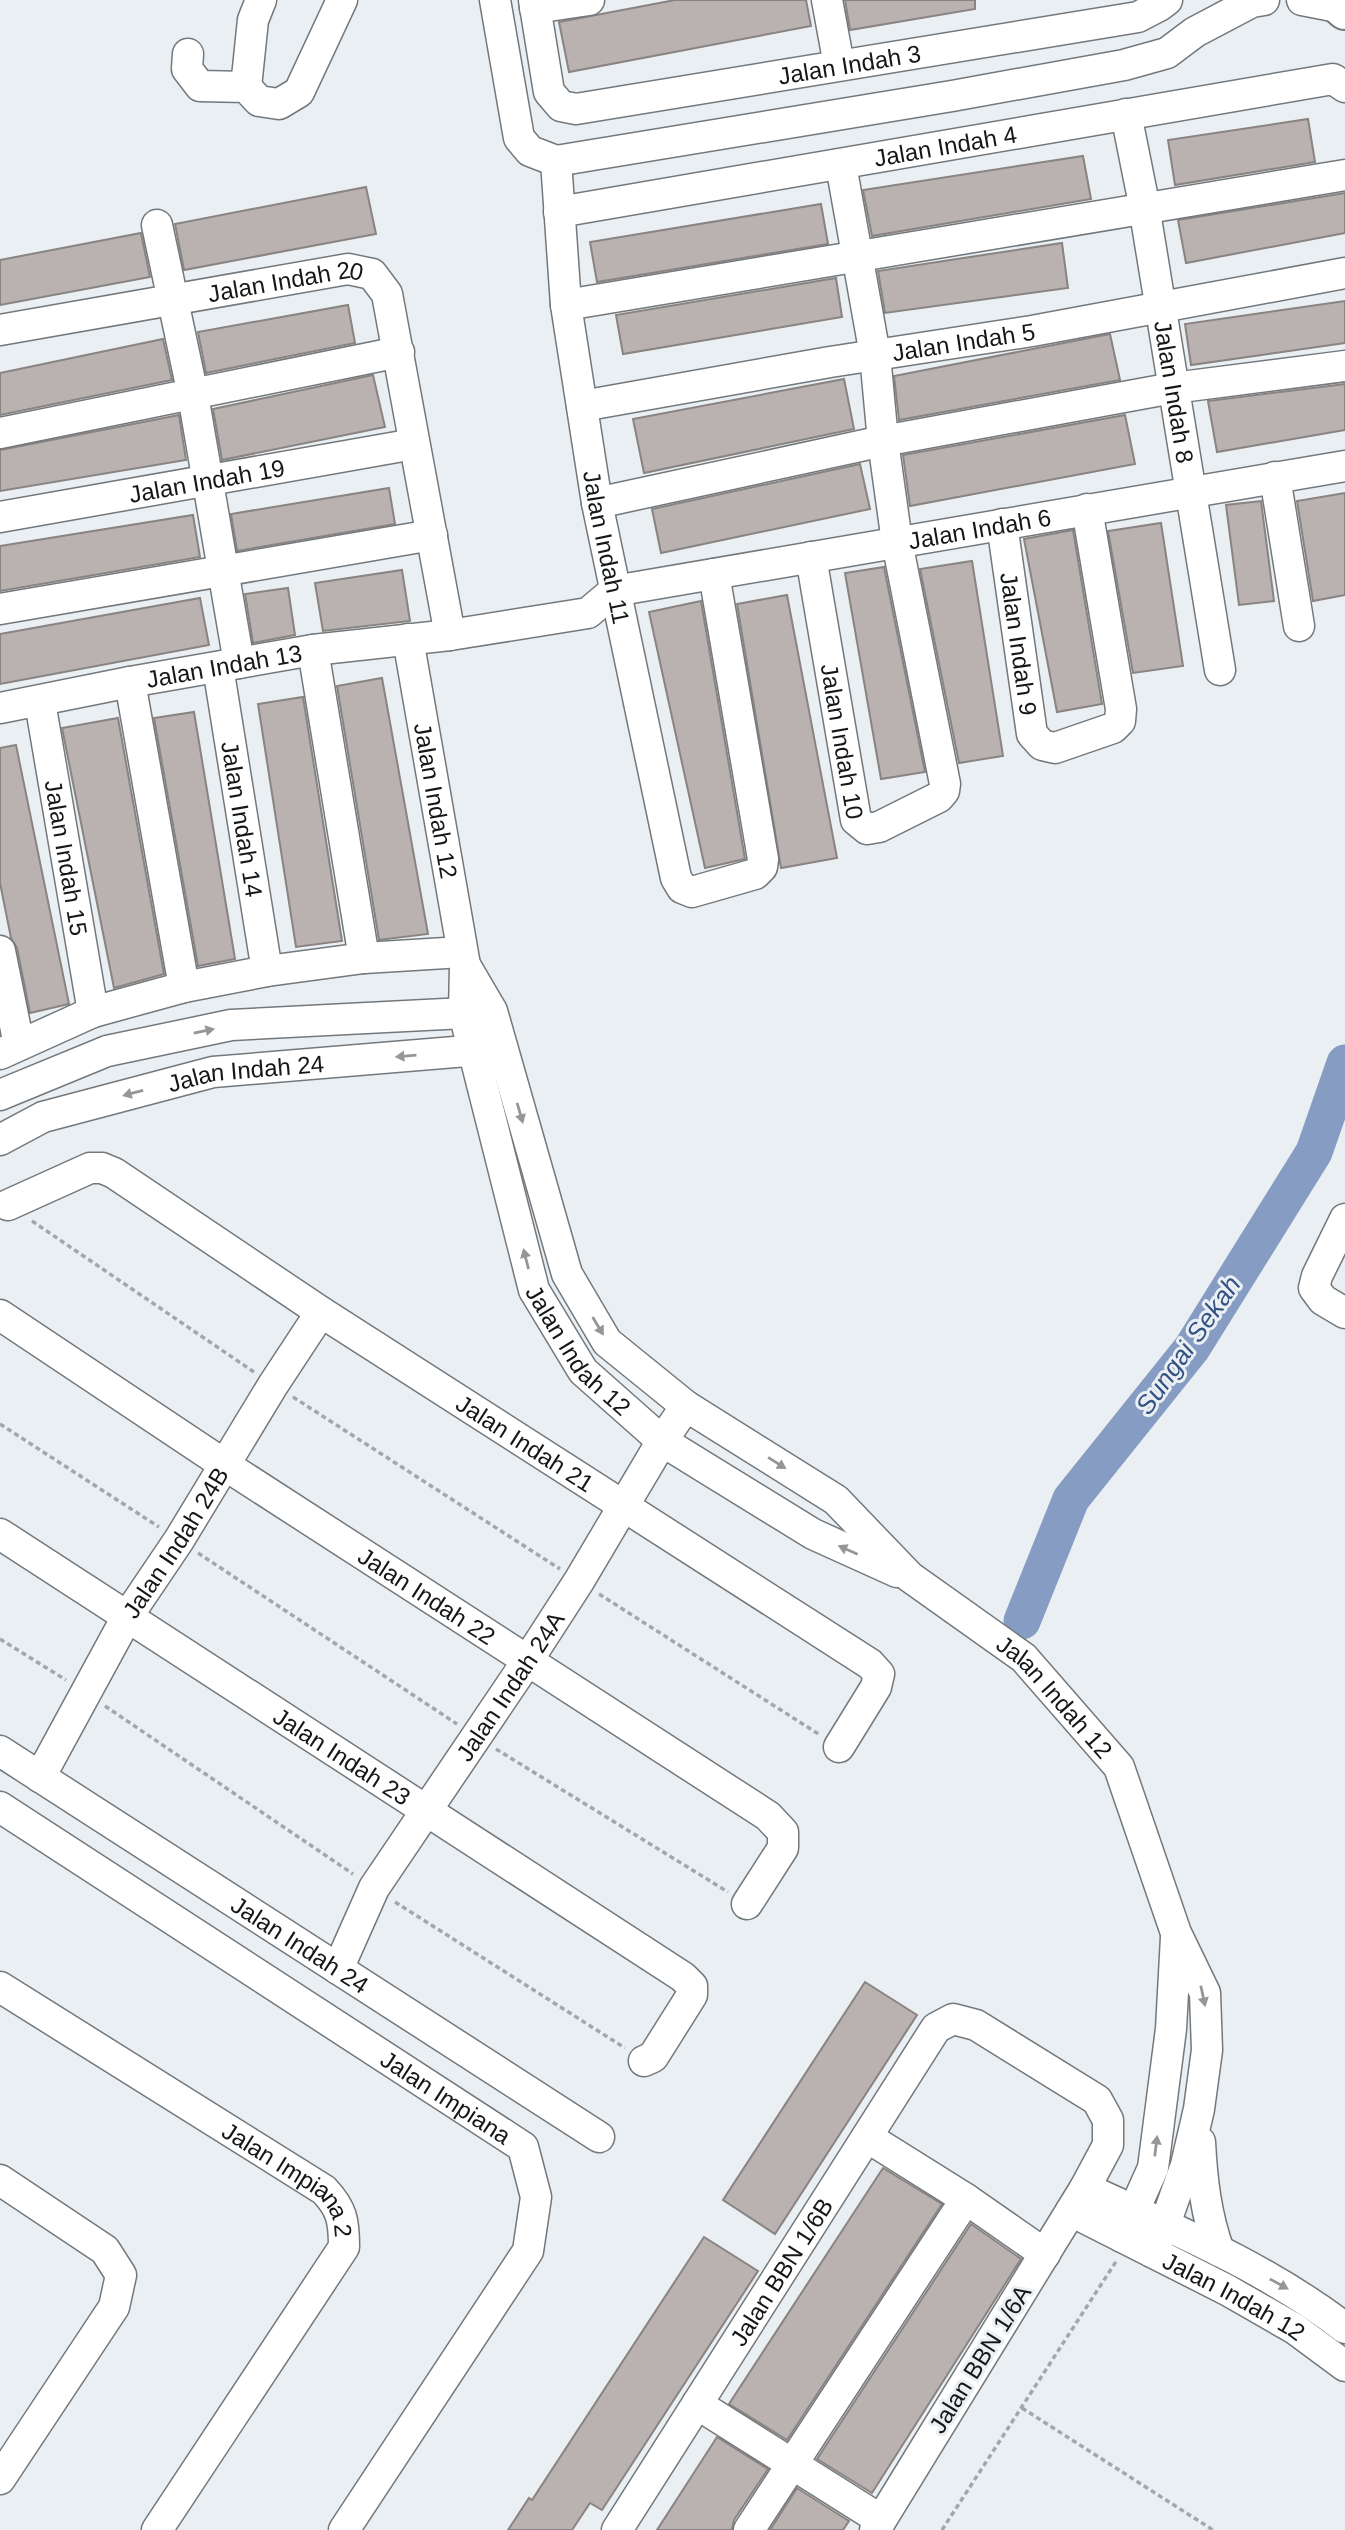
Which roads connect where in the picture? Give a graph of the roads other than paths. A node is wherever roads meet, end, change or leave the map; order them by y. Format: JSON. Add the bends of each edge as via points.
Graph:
{"nodes":[{"id":1,"x":261,"y":0,"type":"edge"},
{"id":2,"x":342,"y":0,"type":"edge"},
{"id":3,"x":495,"y":0,"type":"edge"},
{"id":4,"x":589,"y":0,"type":"edge"},
{"id":5,"x":827,"y":0,"type":"edge"},
{"id":6,"x":1167,"y":0,"type":"edge"},
{"id":7,"x":1219,"y":0,"type":"edge"},
{"id":8,"x":1264,"y":0,"type":"edge"},
{"id":9,"x":1301,"y":0,"type":"edge"},
{"id":10,"x":534,"y":4,"type":"edge"},
{"id":11,"x":1340,"y":6,"type":"edge"},
{"id":12,"x":1195,"y":32,"type":"junction"},
{"id":13,"x":946,"y":48,"type":"junction"},
{"id":14,"x":188,"y":54,"type":"dead end"},
{"id":15,"x":839,"y":65,"type":"junction"},
{"id":16,"x":1339,"y":83,"type":"edge"},
{"id":17,"x":246,"y":87,"type":"junction"},
{"id":18,"x":952,"y":96,"type":"junction"},
{"id":19,"x":1126,"y":114,"type":"junction"},
{"id":20,"x":556,"y":160,"type":"junction"},
{"id":21,"x":841,"y":165,"type":"junction"},
{"id":22,"x":1345,"y":175,"type":"edge"},
{"id":23,"x":1144,"y":207,"type":"junction"},
{"id":24,"x":559,"y":212,"type":"junction"},
{"id":25,"x":157,"y":225,"type":"dead end"},
{"id":26,"x":859,"y":258,"type":"junction"},
{"id":27,"x":1345,"y":273,"type":"edge"},
{"id":28,"x":174,"y":300,"type":"junction"},
{"id":29,"x":566,"y":305,"type":"junction"},
{"id":30,"x":1161,"y":306,"type":"junction"},
{"id":31,"x":0,"y":330,"type":"edge"},
{"id":32,"x":399,"y":352,"type":"junction"},
{"id":33,"x":875,"y":355,"type":"junction"},
{"id":34,"x":1345,"y":366,"type":"edge"},
{"id":35,"x":1173,"y":388,"type":"junction"},
{"id":36,"x":193,"y":395,"type":"junction"},
{"id":37,"x":582,"y":406,"type":"junction"},
{"id":38,"x":0,"y":433,"type":"edge"},
{"id":39,"x":883,"y":441,"type":"junction"},
{"id":40,"x":414,"y":444,"type":"junction"},
{"id":41,"x":1345,"y":466,"type":"edge"},
{"id":42,"x":1275,"y":477,"type":"junction"},
{"id":43,"x":208,"y":480,"type":"junction"},
{"id":44,"x":1190,"y":492,"type":"junction"},
{"id":45,"x":597,"y":503,"type":"junction"},
{"id":46,"x":1087,"y":509,"type":"junction"},
{"id":47,"x":0,"y":517,"type":"edge"},
{"id":48,"x":1002,"y":524,"type":"junction"},
{"id":49,"x":432,"y":535,"type":"junction"},
{"id":50,"x":897,"y":542,"type":"junction"},
{"id":51,"x":811,"y":557,"type":"junction"},
{"id":52,"x":225,"y":571,"type":"junction"},
{"id":53,"x":714,"y":574,"type":"junction"},
{"id":54,"x":614,"y":591,"type":"junction"},
{"id":55,"x":0,"y":608,"type":"edge"},
{"id":56,"x":1299,"y":626,"type":"dead end"},
{"id":57,"x":450,"y":635,"type":"junction"},
{"id":58,"x":408,"y":639,"type":"junction"},
{"id":59,"x":313,"y":650,"type":"junction"},
{"id":60,"x":228,"y":665,"type":"junction"},
{"id":61,"x":1220,"y":670,"type":"dead end"},
{"id":62,"x":130,"y":682,"type":"junction"},
{"id":63,"x":40,"y":702,"type":"junction"},
{"id":64,"x":0,"y":708,"type":"edge"},
{"id":65,"x":0,"y":951,"type":"edge"},
{"id":66,"x":364,"y":958,"type":"junction"},
{"id":67,"x":463,"y":958,"type":"junction"},
{"id":68,"x":267,"y":971,"type":"junction"},
{"id":69,"x":184,"y":986,"type":"junction"},
{"id":70,"x":93,"y":1012,"type":"junction"},
{"id":71,"x":478,"y":1012,"type":"junction"},
{"id":72,"x":488,"y":1049,"type":"junction"},
{"id":73,"x":9,"y":1050,"type":"edge"},
{"id":74,"x":0,"y":1096,"type":"edge"},
{"id":75,"x":0,"y":1140,"type":"edge"},
{"id":76,"x":8,"y":1205,"type":"road end"},
{"id":77,"x":1345,"y":1219,"type":"edge"},
{"id":78,"x":321,"y":1312,"type":"junction"},
{"id":79,"x":1345,"y":1313,"type":"edge"},
{"id":80,"x":0,"y":1315,"type":"edge"},
{"id":81,"x":686,"y":1406,"type":"junction"},
{"id":82,"x":662,"y":1441,"type":"junction"},
{"id":83,"x":225,"y":1465,"type":"junction"},
{"id":84,"x":624,"y":1507,"type":"junction"},
{"id":85,"x":0,"y":1534,"type":"edge"},
{"id":86,"x":910,"y":1577,"type":"junction"},
{"id":87,"x":127,"y":1617,"type":"junction"},
{"id":88,"x":528,"y":1660,"type":"junction"},
{"id":89,"x":839,"y":1747,"type":"road end"},
{"id":90,"x":0,"y":1751,"type":"edge"},
{"id":91,"x":40,"y":1777,"type":"junction"},
{"id":92,"x":0,"y":1807,"type":"edge"},
{"id":93,"x":426,"y":1810,"type":"junction"},
{"id":94,"x":747,"y":1904,"type":"dead end"},
{"id":95,"x":1176,"y":1933,"type":"junction"},
{"id":96,"x":338,"y":1969,"type":"junction"},
{"id":97,"x":0,"y":1987,"type":"edge"},
{"id":98,"x":953,"y":2019,"type":"joint"},
{"id":99,"x":644,"y":2060,"type":"road end"},
{"id":100,"x":1199,"y":2109,"type":"junction"},
{"id":101,"x":599,"y":2137,"type":"dead end"},
{"id":102,"x":867,"y":2137,"type":"junction"},
{"id":103,"x":0,"y":2180,"type":"edge"},
{"id":104,"x":966,"y":2199,"type":"junction"},
{"id":105,"x":1078,"y":2199,"type":"junction"},
{"id":106,"x":1165,"y":2224,"type":"junction"},
{"id":107,"x":1134,"y":2235,"type":"junction"},
{"id":108,"x":1219,"y":2251,"type":"junction"},
{"id":109,"x":1045,"y":2254,"type":"junction"},
{"id":110,"x":1345,"y":2328,"type":"edge"},
{"id":111,"x":1345,"y":2366,"type":"edge"},
{"id":112,"x":696,"y":2404,"type":"junction"},
{"id":113,"x":792,"y":2464,"type":"junction"},
{"id":114,"x":0,"y":2479,"type":"edge"},
{"id":115,"x":878,"y":2525,"type":"edge"},
{"id":116,"x":157,"y":2530,"type":"edge"},
{"id":117,"x":344,"y":2530,"type":"edge"},
{"id":118,"x":617,"y":2530,"type":"edge"},
{"id":119,"x":749,"y":2530,"type":"edge"}],
"edges":[{"from":1,"to":17,"type":"street","via":[[253,20]]},
{"from":2,"to":17,"type":"street","via":[[299,92],[279,104],[259,102]]},
{"from":3,"to":20,"type":"street","via":[[519,138],[530,151]]},
{"from":4,"to":10,"type":"street"},
{"from":5,"to":15,"type":"street"},
{"from":6,"to":13,"type":"street","name":"Jalan Indah 3","via":[[1138,17]]},
{"from":7,"to":12,"type":"street"},
{"from":8,"to":12,"type":"street"},
{"from":9,"to":11,"type":"street"},
{"from":10,"to":15,"type":"street","name":"Jalan Indah 3","via":[[549,92],[561,106],[576,109]]},
{"from":12,"to":18,"type":"street","via":[[1167,53],[1124,65]]},
{"from":13,"to":15,"type":"street","name":"Jalan Indah 3"},
{"from":13,"to":18,"type":"street"},
{"from":14,"to":17,"type":"street","via":[[187,69],[200,86]]},
{"from":16,"to":19,"type":"street","name":"Jalan Indah 4"},
{"from":18,"to":20,"type":"street"},
{"from":19,"to":21,"type":"street","name":"Jalan Indah 4"},
{"from":19,"to":23,"type":"street","name":"Jalan Indah 8"},
{"from":20,"to":24,"type":"street","name":"Jalan Indah 11"},
{"from":21,"to":24,"type":"street","name":"Jalan Indah 4"},
{"from":21,"to":26,"type":"street"},
{"from":22,"to":23,"type":"street"},
{"from":23,"to":26,"type":"street"},
{"from":23,"to":30,"type":"street","name":"Jalan Indah 8"},
{"from":24,"to":29,"type":"street","name":"Jalan Indah 11"},
{"from":25,"to":28,"type":"street","name":"Jalan Indah 14"},
{"from":26,"to":29,"type":"street"},
{"from":26,"to":33,"type":"street"},
{"from":27,"to":30,"type":"street","name":"Jalan Indah 5"},
{"from":28,"to":31,"type":"street","name":"Jalan Indah 20"},
{"from":28,"to":32,"type":"street","name":"Jalan Indah 20","via":[[348,269],[372,274],[387,294]]},
{"from":28,"to":36,"type":"street","name":"Jalan Indah 14"},
{"from":29,"to":37,"type":"street","name":"Jalan Indah 11"},
{"from":30,"to":33,"type":"street","name":"Jalan Indah 5"},
{"from":30,"to":35,"type":"street","name":"Jalan Indah 8"},
{"from":32,"to":36,"type":"street"},
{"from":32,"to":40,"type":"street","name":"Jalan Indah 20"},
{"from":33,"to":37,"type":"street","name":"Jalan Indah 5"},
{"from":33,"to":39,"type":"street"},
{"from":34,"to":35,"type":"street"},
{"from":35,"to":39,"type":"street"},
{"from":35,"to":44,"type":"street","name":"Jalan Indah 8"},
{"from":36,"to":38,"type":"street"},
{"from":36,"to":43,"type":"street","name":"Jalan Indah 14"},
{"from":37,"to":45,"type":"street","name":"Jalan Indah 11"},
{"from":39,"to":45,"type":"street"},
{"from":39,"to":50,"type":"street"},
{"from":40,"to":43,"type":"street","name":"Jalan Indah 19"},
{"from":40,"to":49,"type":"street","name":"Jalan Indah 20"},
{"from":41,"to":42,"type":"street","name":"Jalan Indah 6"},
{"from":42,"to":44,"type":"street","name":"Jalan Indah 6"},
{"from":42,"to":56,"type":"street"},
{"from":43,"to":47,"type":"street","name":"Jalan Indah 19"},
{"from":43,"to":52,"type":"street","name":"Jalan Indah 14"},
{"from":44,"to":46,"type":"street","name":"Jalan Indah 6"},
{"from":44,"to":61,"type":"street","name":"Jalan Indah 8"},
{"from":45,"to":54,"type":"street","name":"Jalan Indah 11"},
{"from":46,"to":48,"type":"street","name":"Jalan Indah 6"},
{"from":46,"to":48,"type":"street","name":"Jalan Indah 9","via":[[1120,721],[1113,728],[1055,748],[1042,745],[1032,734]]},
{"from":48,"to":50,"type":"street","name":"Jalan Indah 6"},
{"from":49,"to":52,"type":"street"},
{"from":49,"to":57,"type":"street","name":"Jalan Indah 20"},
{"from":50,"to":51,"type":"street","name":"Jalan Indah 6"},
{"from":50,"to":51,"type":"street","name":"Jalan Indah 10","via":[[945,784],[939,797],[879,827],[867,828],[856,820]]},
{"from":51,"to":53,"type":"street","name":"Jalan Indah 6"},
{"from":52,"to":55,"type":"street"},
{"from":52,"to":60,"type":"street","name":"Jalan Indah 14"},
{"from":53,"to":54,"type":"street","name":"Jalan Indah 6"},
{"from":53,"to":54,"type":"street","name":"Jalan Indah 11","via":[[764,859],[755,874],[692,892],[682,888],[676,878]]},
{"from":54,"to":57,"type":"street","name":"Jalan Indah 13","via":[[588,613]]},
{"from":57,"to":58,"type":"street","name":"Jalan Indah 13"},
{"from":58,"to":59,"type":"street","name":"Jalan Indah 13"},
{"from":58,"to":67,"type":"street","name":"Jalan Indah 12"},
{"from":59,"to":60,"type":"street","name":"Jalan Indah 13"},
{"from":59,"to":66,"type":"street"},
{"from":60,"to":62,"type":"street","name":"Jalan Indah 13"},
{"from":60,"to":68,"type":"street","name":"Jalan Indah 14"},
{"from":62,"to":63,"type":"street","name":"Jalan Indah 13"},
{"from":62,"to":69,"type":"street"},
{"from":63,"to":64,"type":"street","name":"Jalan Indah 13"},
{"from":63,"to":70,"type":"street","name":"Jalan Indah 15"},
{"from":65,"to":73,"type":"street"},
{"from":66,"to":67,"type":"street"},
{"from":66,"to":68,"type":"street"},
{"from":67,"to":71,"type":"street","name":"Jalan Indah 12"},
{"from":68,"to":69,"type":"street"},
{"from":69,"to":70,"type":"street"},
{"from":70,"to":73,"type":"street"},
{"from":71,"to":72,"type":"street","name":"Jalan Indah 12"},
{"from":74,"to":71,"type":"street","name":"Jalan Indah 24","one_way":true,"via":[[107,1051],[231,1025]]},
{"from":72,"to":75,"type":"street","name":"Jalan Indah 24","one_way":true,"via":[[213,1072],[43,1117]]},
{"from":72,"to":81,"type":"street","name":"Jalan Indah 12","one_way":true,"via":[[567,1274],[607,1342]]},
{"from":82,"to":72,"type":"street","name":"Jalan Indah 12","one_way":true,"via":[[583,1371],[534,1290]]},
{"from":76,"to":78,"type":"street","name":"Jalan Indah 21","via":[[90,1168],[102,1168]]},
{"from":77,"to":79,"type":"street","via":[[1314,1288],[1323,1300]]},
{"from":78,"to":83,"type":"street","name":"Jalan Indah 24B"},
{"from":78,"to":84,"type":"street","name":"Jalan Indah 21"},
{"from":80,"to":83,"type":"street","name":"Jalan Indah 22"},
{"from":81,"to":82,"type":"street","name":"Jalan Indah 24A"},
{"from":81,"to":86,"type":"street","name":"Jalan Indah 12","one_way":true,"via":[[836,1500]]},
{"from":82,"to":84,"type":"street","name":"Jalan Indah 24A"},
{"from":86,"to":82,"type":"street","name":"Jalan Indah 12","one_way":true,"via":[[813,1534]]},
{"from":83,"to":87,"type":"street","name":"Jalan Indah 24B"},
{"from":83,"to":88,"type":"street","name":"Jalan Indah 22"},
{"from":84,"to":88,"type":"street","name":"Jalan Indah 24A"},
{"from":84,"to":89,"type":"street","name":"Jalan Indah 21","via":[[879,1674]]},
{"from":85,"to":87,"type":"street","name":"Jalan Indah 23"},
{"from":86,"to":95,"type":"street","name":"Jalan Indah 12","via":[[1024,1658],[1119,1767]]},
{"from":87,"to":91,"type":"street","name":"Jalan Indah 24B"},
{"from":87,"to":93,"type":"street","name":"Jalan Indah 23"},
{"from":88,"to":93,"type":"street","name":"Jalan Indah 24A"},
{"from":88,"to":94,"type":"street","name":"Jalan Indah 22","via":[[768,1816],[783,1832],[783,1848]]},
{"from":90,"to":91,"type":"street","name":"Jalan Indah 24"},
{"from":91,"to":96,"type":"street","name":"Jalan Indah 24"},
{"from":92,"to":117,"type":"street","name":"Jalan Impiana","via":[[523,2147],[536,2197],[528,2251]]},
{"from":93,"to":96,"type":"street","name":"Jalan Indah 24A","via":[[374,1888]]},
{"from":93,"to":99,"type":"street","name":"Jalan Indah 23","via":[[692,1986],[692,1994],[653,2057]]},
{"from":95,"to":100,"type":"street","name":"Jalan Indah 12","one_way":true,"via":[[1205,1993],[1207,2050]]},
{"from":107,"to":95,"type":"street","name":"Jalan Indah 12","one_way":true,"via":[[1153,2168],[1171,2029]]},
{"from":96,"to":101,"type":"street","name":"Jalan Indah 24"},
{"from":97,"to":116,"type":"street","name":"Jalan Impiana 2","via":[[324,2190],[344,2223],[344,2246]]},
{"from":98,"to":102,"type":"street","name":"Jalan BBN 1/6B","via":[[936,2028]]},
{"from":98,"to":105,"type":"street","name":"Jalan BBN 1/6A","via":[[976,2025],[1097,2100],[1108,2120],[1108,2145]]},
{"from":100,"to":106,"type":"street","name":"Jalan Indah 12"},
{"from":100,"to":108,"type":"street","via":[[1202,2185]]},
{"from":102,"to":104,"type":"street"},
{"from":102,"to":112,"type":"street","name":"Jalan BBN 1/6B"},
{"from":103,"to":114,"type":"street","via":[[105,2250],[121,2275],[114,2307]]},
{"from":104,"to":109,"type":"street"},
{"from":104,"to":113,"type":"street"},
{"from":105,"to":107,"type":"street"},
{"from":105,"to":109,"type":"street","name":"Jalan BBN 1/6A"},
{"from":106,"to":107,"type":"street","name":"Jalan Indah 12"},
{"from":106,"to":108,"type":"street","name":"Jalan Indah 12"},
{"from":107,"to":111,"type":"street","name":"Jalan Indah 12","via":[[1295,2329]]},
{"from":108,"to":110,"type":"street","name":"Jalan Indah 12","one_way":true,"via":[[1311,2302]]},
{"from":109,"to":115,"type":"street","name":"Jalan BBN 1/6A"},
{"from":112,"to":113,"type":"street"},
{"from":112,"to":118,"type":"street","name":"Jalan BBN 1/6B"},
{"from":113,"to":115,"type":"street"},
{"from":113,"to":119,"type":"street"}]}
